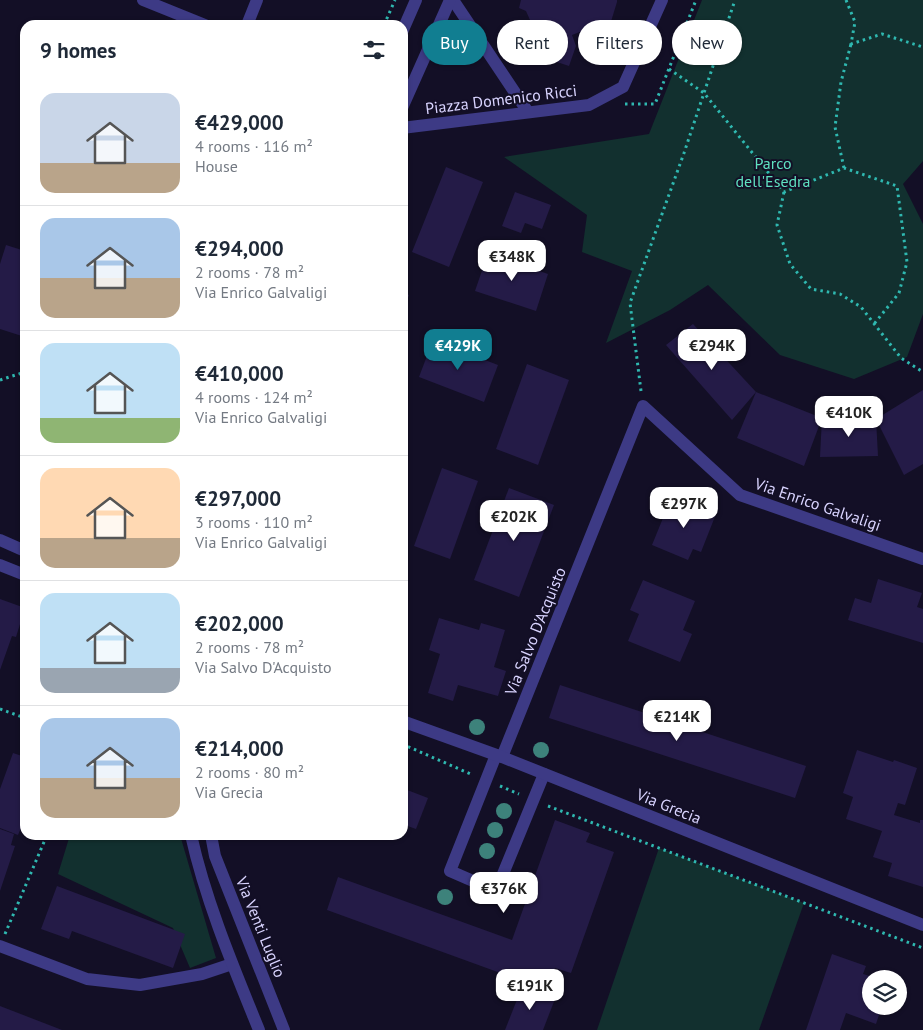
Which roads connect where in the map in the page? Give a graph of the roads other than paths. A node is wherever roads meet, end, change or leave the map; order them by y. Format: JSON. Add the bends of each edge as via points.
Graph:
{"nodes":[{"id":1,"x":143,"y":0,"type":"edge"},
{"id":2,"x":257,"y":0,"type":"edge"},
{"id":3,"x":416,"y":0,"type":"edge"},
{"id":4,"x":451,"y":0,"type":"edge"},
{"id":5,"x":662,"y":0,"type":"edge"},
{"id":6,"x":193,"y":20,"type":"edge"},
{"id":7,"x":249,"y":20,"type":"edge"},
{"id":8,"x":407,"y":20,"type":"edge"},
{"id":9,"x":408,"y":95,"type":"edge"},
{"id":10,"x":528,"y":112,"type":"junction"},
{"id":11,"x":408,"y":127,"type":"edge"},
{"id":12,"x":643,"y":406,"type":"joint"},
{"id":13,"x":0,"y":540,"type":"edge"},
{"id":14,"x":20,"y":549,"type":"edge"},
{"id":15,"x":923,"y":559,"type":"edge"},
{"id":16,"x":0,"y":565,"type":"edge"},
{"id":17,"x":20,"y":573,"type":"edge"},
{"id":18,"x":408,"y":723,"type":"edge"},
{"id":19,"x":499,"y":756,"type":"junction"},
{"id":20,"x":544,"y":774,"type":"junction"},
{"id":21,"x":191,"y":840,"type":"edge"},
{"id":22,"x":212,"y":840,"type":"edge"},
{"id":23,"x":923,"y":925,"type":"edge"},
{"id":24,"x":0,"y":946,"type":"edge"},
{"id":25,"x":232,"y":964,"type":"junction"},
{"id":26,"x":259,"y":1030,"type":"edge"},
{"id":27,"x":284,"y":1030,"type":"edge"}],
"edges":[{"from":1,"to":6,"type":"street"},
{"from":2,"to":7,"type":"street"},
{"from":3,"to":8,"type":"street"},
{"from":4,"to":9,"type":"street"},
{"from":4,"to":10,"type":"street"},
{"from":5,"to":10,"type":"street","name":"Piazza Domenico Ricci","via":[[623,87],[589,105]]},
{"from":10,"to":11,"type":"street","name":"Piazza Domenico Ricci"},
{"from":12,"to":15,"type":"street","name":"Via Enrico Galvaligi","via":[[740,494]]},
{"from":12,"to":19,"type":"street","name":"Via Salvo D'Acquisto"},
{"from":13,"to":14,"type":"street"},
{"from":16,"to":17,"type":"street"},
{"from":18,"to":19,"type":"street","name":"Via Grecia"},
{"from":19,"to":20,"type":"street","name":"Via Grecia"},
{"from":19,"to":20,"type":"street","name":"Via Salvo D'Acquisto","via":[[450,871],[496,891]]},
{"from":20,"to":23,"type":"street","name":"Via Grecia"},
{"from":21,"to":25,"type":"street"},
{"from":22,"to":27,"type":"street","name":"Via Venti Luglio","via":[[215,856]]},
{"from":24,"to":25,"type":"street","via":[[87,979],[140,985],[202,974]]},
{"from":25,"to":26,"type":"street"}]}
